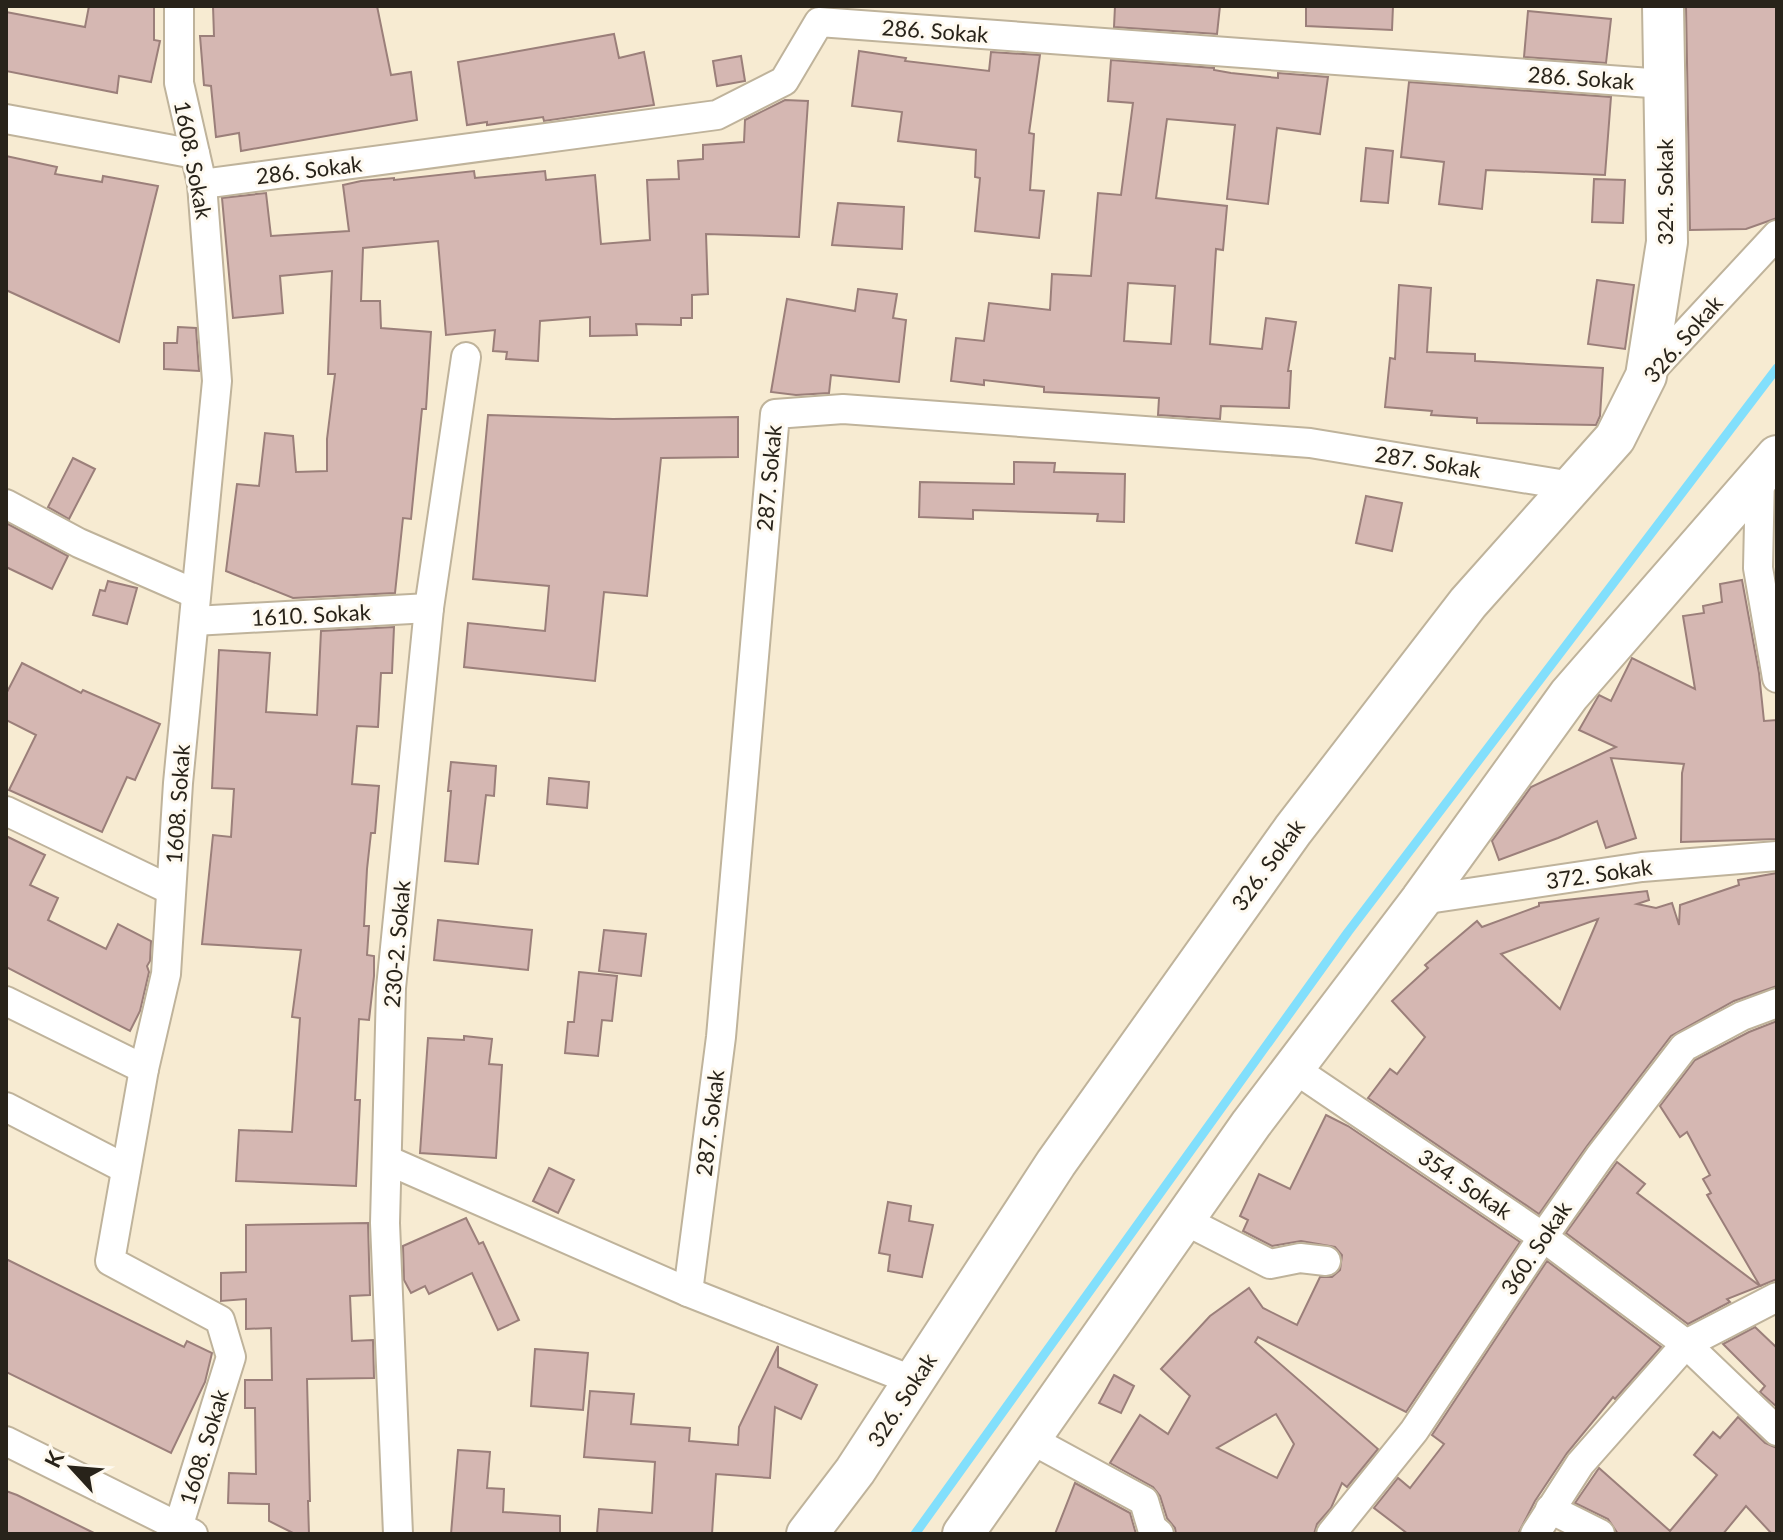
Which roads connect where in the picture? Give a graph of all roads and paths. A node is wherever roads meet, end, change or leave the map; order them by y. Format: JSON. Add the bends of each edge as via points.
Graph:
{"nodes":[{"id":1,"x":179,"y":6,"type":"edge"},
{"id":2,"x":1663,"y":6,"type":"edge"},
{"id":3,"x":1664,"y":84,"type":"junction"},
{"id":4,"x":6,"y":119,"type":"edge"},
{"id":5,"x":195,"y":154,"type":"junction"},
{"id":6,"x":202,"y":184,"type":"junction"},
{"id":7,"x":1777,"y":235,"type":"edge"},
{"id":8,"x":466,"y":357,"type":"dead end"},
{"id":9,"x":1646,"y":376,"type":"junction"},
{"id":10,"x":1768,"y":466,"type":"edge"},
{"id":11,"x":1572,"y":486,"type":"junction"},
{"id":12,"x":6,"y":504,"type":"edge"},
{"id":13,"x":1769,"y":589,"type":"edge"},
{"id":14,"x":195,"y":607,"type":"junction"},
{"id":15,"x":429,"y":608,"type":"junction"},
{"id":16,"x":1777,"y":678,"type":"edge"},
{"id":17,"x":6,"y":811,"type":"edge"},
{"id":18,"x":1777,"y":856,"type":"edge"},
{"id":19,"x":171,"y":890,"type":"junction"},
{"id":20,"x":1421,"y":900,"type":"junction"},
{"id":21,"x":6,"y":1001,"type":"edge"},
{"id":22,"x":1777,"y":1003,"type":"edge"},
{"id":23,"x":1293,"y":1068,"type":"junction"},
{"id":24,"x":144,"y":1069,"type":"junction"},
{"id":25,"x":6,"y":1107,"type":"edge"},
{"id":26,"x":387,"y":1160,"type":"junction"},
{"id":27,"x":126,"y":1169,"type":"junction"},
{"id":28,"x":1184,"y":1220,"type":"junction"},
{"id":29,"x":1543,"y":1237,"type":"junction"},
{"id":30,"x":1326,"y":1261,"type":"dead end"},
{"id":31,"x":688,"y":1292,"type":"junction"},
{"id":32,"x":1777,"y":1297,"type":"edge"},
{"id":33,"x":1686,"y":1344,"type":"junction"},
{"id":34,"x":914,"y":1381,"type":"junction"},
{"id":35,"x":1777,"y":1431,"type":"edge"},
{"id":36,"x":1030,"y":1439,"type":"junction"},
{"id":37,"x":6,"y":1441,"type":"edge"},
{"id":38,"x":1550,"y":1509,"type":"junction"},
{"id":39,"x":183,"y":1532,"type":"edge"},
{"id":40,"x":398,"y":1534,"type":"edge"},
{"id":41,"x":807,"y":1534,"type":"edge"},
{"id":42,"x":963,"y":1534,"type":"edge"},
{"id":43,"x":1159,"y":1534,"type":"edge"},
{"id":44,"x":1331,"y":1534,"type":"edge"},
{"id":45,"x":1535,"y":1534,"type":"edge"},
{"id":46,"x":1600,"y":1534,"type":"edge"}],
"edges":[{"from":1,"to":5,"type":"street","name":"1608. Sokak","via":[[179,83]]},
{"from":2,"to":3,"type":"street","name":"324. Sokak"},
{"from":3,"to":6,"type":"street","name":"286. Sokak","via":[[819,22],[784,81],[717,115]]},
{"from":3,"to":9,"type":"street","name":"324. Sokak","via":[[1667,242]]},
{"from":4,"to":5,"type":"street"},
{"from":5,"to":6,"type":"street","name":"1608. Sokak"},
{"from":6,"to":14,"type":"street","name":"1608. Sokak","via":[[217,381]]},
{"from":7,"to":9,"type":"street","name":"326. Sokak"},
{"from":8,"to":15,"type":"street","name":"230-2. Sokak"},
{"from":9,"to":11,"type":"street","name":"326. Sokak","via":[[1615,438]]},
{"from":10,"to":13,"type":"street","via":[[1758,568]]},
{"from":10,"to":20,"type":"street","via":[[1569,695]]},
{"from":11,"to":31,"type":"street","name":"287. Sokak","via":[[1310,443],[843,409],[775,414],[721,1037]]},
{"from":11,"to":34,"type":"street","name":"326. Sokak","via":[[1468,603],[1293,830],[1056,1163]]},
{"from":12,"to":14,"type":"street","name":"1610. Sokak"},
{"from":13,"to":16,"type":"street"},
{"from":14,"to":15,"type":"street","name":"1610. Sokak"},
{"from":14,"to":19,"type":"street","name":"1608. Sokak"},
{"from":15,"to":26,"type":"street","name":"230-2. Sokak","via":[[391,988]]},
{"from":17,"to":19,"type":"street"},
{"from":18,"to":20,"type":"street","name":"372. Sokak","via":[[1642,867]]},
{"from":19,"to":24,"type":"street","name":"1608. Sokak","via":[[166,974]]},
{"from":20,"to":23,"type":"street"},
{"from":21,"to":24,"type":"street"},
{"from":22,"to":29,"type":"street","name":"360. Sokak","via":[[1684,1047]]},
{"from":23,"to":28,"type":"street"},
{"from":23,"to":29,"type":"street","name":"354. Sokak"},
{"from":24,"to":27,"type":"street","name":"1608. Sokak"},
{"from":25,"to":27,"type":"street"},
{"from":26,"to":31,"type":"street"},
{"from":26,"to":40,"type":"street","name":"230-2. Sokak"},
{"from":27,"to":39,"type":"street","name":"1608. Sokak","via":[[110,1261],[220,1320],[231,1357]]},
{"from":28,"to":30,"type":"street","via":[[1270,1264],[1300,1258]]},
{"from":28,"to":36,"type":"street"},
{"from":29,"to":33,"type":"street","name":"354. Sokak"},
{"from":29,"to":44,"type":"street","name":"360. Sokak","via":[[1414,1431]]},
{"from":31,"to":34,"type":"street"},
{"from":32,"to":33,"type":"street"},
{"from":33,"to":35,"type":"street","name":"354. Sokak"},
{"from":33,"to":38,"type":"street","via":[[1580,1464]]},
{"from":34,"to":41,"type":"street","name":"326. Sokak"},
{"from":36,"to":42,"type":"street"},
{"from":36,"to":43,"type":"street","via":[[1144,1501]]},
{"from":37,"to":39,"type":"street"},
{"from":38,"to":45,"type":"street"},
{"from":38,"to":46,"type":"street"}]}
